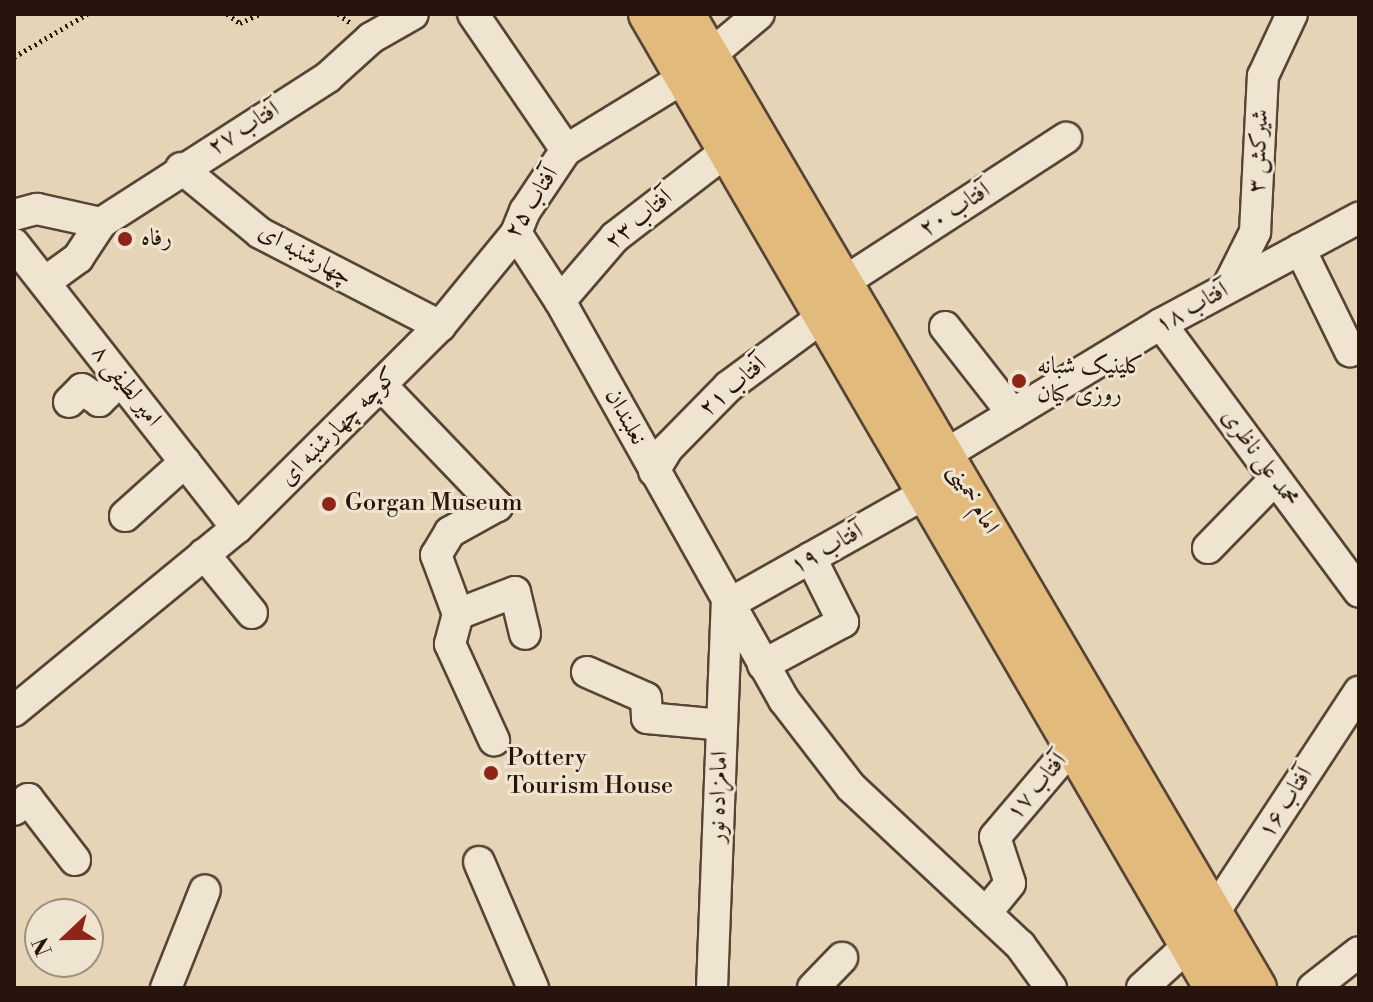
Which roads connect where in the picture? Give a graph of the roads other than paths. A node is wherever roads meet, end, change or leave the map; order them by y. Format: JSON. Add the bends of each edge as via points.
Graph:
{"nodes":[{"id":1,"x":413,"y":14,"type":"edge"},
{"id":2,"x":473,"y":14,"type":"edge"},
{"id":3,"x":649,"y":14,"type":"edge"},
{"id":4,"x":684,"y":14,"type":"edge"},
{"id":5,"x":759,"y":14,"type":"edge"},
{"id":6,"x":1292,"y":14,"type":"edge"},
{"id":7,"x":697,"y":66,"type":"junction"},
{"id":8,"x":1066,"y":138,"type":"dead end"},
{"id":9,"x":566,"y":150,"type":"junction"},
{"id":10,"x":728,"y":150,"type":"junction"},
{"id":11,"x":181,"y":168,"type":"junction"},
{"id":12,"x":14,"y":215,"type":"edge"},
{"id":13,"x":1359,"y":218,"type":"edge"},
{"id":14,"x":101,"y":223,"type":"junction"},
{"id":15,"x":516,"y":233,"type":"junction"},
{"id":16,"x":14,"y":244,"type":"edge"},
{"id":17,"x":1300,"y":249,"type":"junction"},
{"id":18,"x":45,"y":282,"type":"junction"},
{"id":19,"x":844,"y":282,"type":"junction"},
{"id":20,"x":1227,"y":288,"type":"junction"},
{"id":21,"x":560,"y":301,"type":"junction"},
{"id":22,"x":824,"y":316,"type":"junction"},
{"id":23,"x":1161,"y":324,"type":"junction"},
{"id":24,"x":440,"y":326,"type":"junction"},
{"id":25,"x":945,"y":327,"type":"dead end"},
{"id":26,"x":1350,"y":351,"type":"dead end"},
{"id":27,"x":121,"y":380,"type":"junction"},
{"id":28,"x":381,"y":385,"type":"junction"},
{"id":29,"x":69,"y":402,"type":"dead end"},
{"id":30,"x":1013,"y":414,"type":"junction"},
{"id":31,"x":185,"y":462,"type":"junction"},
{"id":32,"x":654,"y":471,"type":"junction"},
{"id":33,"x":944,"y":474,"type":"junction"},
{"id":34,"x":1275,"y":479,"type":"junction"},
{"id":35,"x":125,"y":516,"type":"dead end"},
{"id":36,"x":237,"y":528,"type":"junction"},
{"id":37,"x":1208,"y":548,"type":"dead end"},
{"id":38,"x":204,"y":554,"type":"junction"},
{"id":39,"x":811,"y":558,"type":"junction"},
{"id":40,"x":1348,"y":558,"type":"edge"},
{"id":41,"x":1359,"y":592,"type":"edge"},
{"id":42,"x":727,"y":605,"type":"junction"},
{"id":43,"x":252,"y":613,"type":"dead end"},
{"id":44,"x":458,"y":614,"type":"junction"},
{"id":45,"x":525,"y":634,"type":"dead end"},
{"id":46,"x":763,"y":665,"type":"junction"},
{"id":47,"x":587,"y":672,"type":"dead end"},
{"id":48,"x":1359,"y":692,"type":"edge"},
{"id":49,"x":14,"y":711,"type":"edge"},
{"id":50,"x":722,"y":725,"type":"junction"},
{"id":51,"x":494,"y":740,"type":"dead end"},
{"id":52,"x":1073,"y":745,"type":"junction"},
{"id":53,"x":14,"y":810,"type":"edge"},
{"id":54,"x":75,"y":860,"type":"dead end"},
{"id":55,"x":479,"y":862,"type":"dead end"},
{"id":56,"x":205,"y":890,"type":"dead end"},
{"id":57,"x":986,"y":913,"type":"junction"},
{"id":58,"x":1207,"y":928,"type":"junction"},
{"id":59,"x":1359,"y":952,"type":"edge"},
{"id":60,"x":842,"y":958,"type":"dead end"},
{"id":61,"x":166,"y":988,"type":"edge"},
{"id":62,"x":533,"y":988,"type":"edge"},
{"id":63,"x":712,"y":988,"type":"edge"},
{"id":64,"x":813,"y":988,"type":"edge"},
{"id":65,"x":1051,"y":988,"type":"edge"},
{"id":66,"x":1142,"y":988,"type":"edge"},
{"id":67,"x":1215,"y":988,"type":"edge"},
{"id":68,"x":1256,"y":988,"type":"edge"},
{"id":69,"x":1313,"y":988,"type":"edge"}],
"edges":[{"from":1,"to":11,"type":"street","name":"آفتاب ۲۷","via":[[371,38],[328,77]]},
{"from":2,"to":9,"type":"street"},
{"from":3,"to":7,"type":"main road","name":"امام خمینی"},
{"from":4,"to":7,"type":"main road","name":"امام خمینی"},
{"from":5,"to":7,"type":"street","name":"آفتاب ۲۵"},
{"from":6,"to":20,"type":"street","name":"۳ شیرکش","via":[[1263,76],[1255,232]]},
{"from":7,"to":9,"type":"street","name":"آفتاب ۲۵"},
{"from":7,"to":10,"type":"main road","name":"امام خمینی"},
{"from":7,"to":19,"type":"main road","name":"امام خمینی"},
{"from":8,"to":19,"type":"street","name":"۲۰ آفتاب"},
{"from":9,"to":15,"type":"street","name":"آفتاب ۲۵"},
{"from":10,"to":21,"type":"street","name":"آفتاب ۲۳","via":[[615,237]]},
{"from":10,"to":22,"type":"main road","name":"امام خمینی"},
{"from":11,"to":14,"type":"street","name":"آفتاب ۲۷"},
{"from":11,"to":24,"type":"street","name":"چهارشنبه ای","via":[[260,233]]},
{"from":12,"to":14,"type":"street","via":[[37,209]]},
{"from":13,"to":17,"type":"street","name":"آفتاب ۱۸"},
{"from":14,"to":18,"type":"street","via":[[78,258]]},
{"from":15,"to":21,"type":"street","name":"نعلبندان"},
{"from":15,"to":24,"type":"street","name":"آفتاب ۲۵"},
{"from":16,"to":18,"type":"street","name":"۸ امیر لطیفی"},
{"from":17,"to":20,"type":"street","name":"آفتاب ۱۸"},
{"from":17,"to":26,"type":"street"},
{"from":18,"to":27,"type":"street","name":"۸ امیر لطیفی"},
{"from":19,"to":33,"type":"main road","name":"امام خمینی"},
{"from":20,"to":23,"type":"street","name":"آفتاب ۱۸"},
{"from":21,"to":32,"type":"street","name":"نعلبندان"},
{"from":22,"to":32,"type":"street","name":"آفتاب ۲۱","via":[[729,386],[667,449]]},
{"from":22,"to":33,"type":"main road","name":"امام خمینی"},
{"from":23,"to":30,"type":"street","name":"آفتاب ۱۸"},
{"from":23,"to":34,"type":"street","name":"محمد علی ناظری"},
{"from":24,"to":28,"type":"street","name":"کوچه چهارشنبه ای"},
{"from":25,"to":30,"type":"street"},
{"from":27,"to":29,"type":"street","via":[[99,401],[82,389]]},
{"from":27,"to":31,"type":"street","name":"۸ امیر لطیفی"},
{"from":28,"to":36,"type":"street","name":"کوچه چهارشنبه ای"},
{"from":28,"to":44,"type":"street","via":[[497,506],[450,532],[436,555]]},
{"from":30,"to":33,"type":"street","name":"آفتاب ۱۸"},
{"from":31,"to":35,"type":"street"},
{"from":31,"to":36,"type":"street","name":"۸ امیر لطیفی"},
{"from":32,"to":42,"type":"street","name":"نعلبندان"},
{"from":33,"to":39,"type":"street","name":"۱۹ آفتاب"},
{"from":33,"to":52,"type":"main road","name":"امام خمینی"},
{"from":33,"to":58,"type":"main road","name":"امام خمینی"},
{"from":34,"to":37,"type":"street"},
{"from":34,"to":40,"type":"street","name":"محمد علی ناظری"},
{"from":36,"to":38,"type":"street"},
{"from":38,"to":43,"type":"street"},
{"from":38,"to":49,"type":"street"},
{"from":39,"to":42,"type":"street","name":"۱۹ آفتاب"},
{"from":39,"to":46,"type":"street","via":[[843,622]]},
{"from":40,"to":41,"type":"street","name":"محمد علی ناظری"},
{"from":42,"to":46,"type":"street","name":"نعلبندان"},
{"from":42,"to":50,"type":"street","name":"امامزاده نور"},
{"from":44,"to":45,"type":"street","via":[[515,592]]},
{"from":44,"to":51,"type":"street","via":[[450,644]]},
{"from":46,"to":57,"type":"street","name":"نعلبندان","via":[[851,787]]},
{"from":47,"to":50,"type":"street","via":[[646,698],[647,718]]},
{"from":48,"to":58,"type":"street","name":"آفتاب ۱۶"},
{"from":50,"to":63,"type":"street","name":"امامزاده نور"},
{"from":52,"to":57,"type":"street","name":"۱۷ آفتاب","via":[[995,837],[1010,883]]},
{"from":52,"to":58,"type":"main road","name":"امام خمینی"},
{"from":53,"to":54,"type":"street","via":[[28,799]]},
{"from":55,"to":62,"type":"street"},
{"from":56,"to":61,"type":"street"},
{"from":57,"to":65,"type":"street","name":"نعلبندان","via":[[1020,945]]},
{"from":58,"to":66,"type":"street","name":"آفتاب ۱۶"},
{"from":58,"to":67,"type":"main road","name":"امام خمینی"},
{"from":58,"to":68,"type":"main road","name":"امام خمینی"},
{"from":59,"to":69,"type":"street"},
{"from":60,"to":64,"type":"street"}]}
